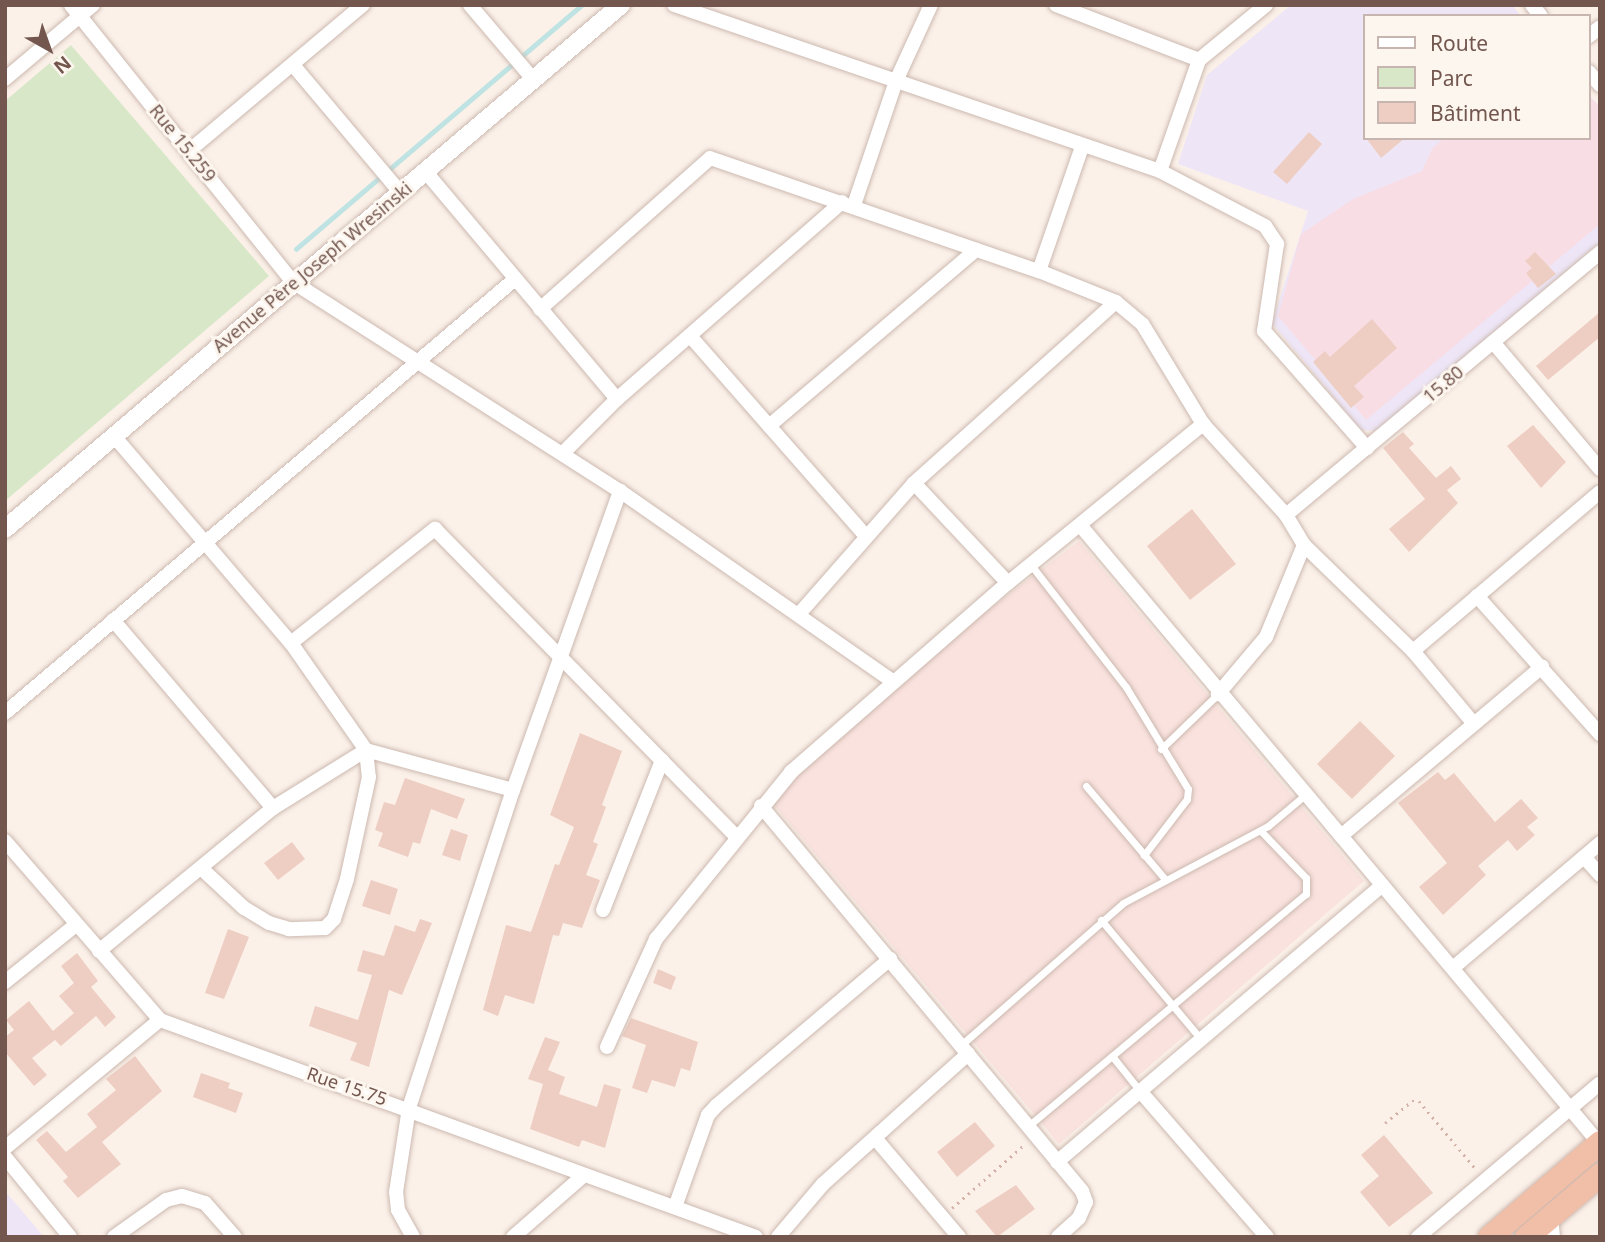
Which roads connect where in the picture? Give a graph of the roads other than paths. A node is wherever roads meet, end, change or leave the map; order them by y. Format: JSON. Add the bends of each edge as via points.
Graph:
{"nodes":[{"id":1,"x":93,"y":5,"type":"edge"},
{"id":2,"x":363,"y":5,"type":"edge"},
{"id":3,"x":470,"y":5,"type":"edge"},
{"id":4,"x":621,"y":5,"type":"edge"},
{"id":5,"x":674,"y":5,"type":"edge"},
{"id":6,"x":931,"y":5,"type":"edge"},
{"id":7,"x":1056,"y":5,"type":"edge"},
{"id":8,"x":1266,"y":5,"type":"edge"},
{"id":9,"x":1082,"y":9,"type":"edge"},
{"id":10,"x":76,"y":11,"type":"edge"},
{"id":11,"x":1199,"y":60,"type":"junction"},
{"id":12,"x":293,"y":65,"type":"junction"},
{"id":13,"x":5,"y":79,"type":"edge"},
{"id":14,"x":533,"y":79,"type":"junction"},
{"id":15,"x":896,"y":81,"type":"junction"},
{"id":16,"x":1083,"y":147,"type":"junction"},
{"id":17,"x":190,"y":150,"type":"junction"},
{"id":18,"x":425,"y":170,"type":"junction"},
{"id":19,"x":1160,"y":171,"type":"junction"},
{"id":20,"x":395,"y":186,"type":"junction"},
{"id":21,"x":848,"y":204,"type":"junction"},
{"id":22,"x":976,"y":250,"type":"junction"},
{"id":23,"x":1600,"y":252,"type":"edge"},
{"id":24,"x":1039,"y":271,"type":"junction"},
{"id":25,"x":515,"y":279,"type":"junction"},
{"id":26,"x":293,"y":282,"type":"junction"},
{"id":27,"x":1115,"y":302,"type":"junction"},
{"id":28,"x":540,"y":309,"type":"junction"},
{"id":29,"x":691,"y":337,"type":"junction"},
{"id":30,"x":1493,"y":342,"type":"junction"},
{"id":31,"x":416,"y":362,"type":"junction"},
{"id":32,"x":617,"y":399,"type":"junction"},
{"id":33,"x":1203,"y":424,"type":"junction"},
{"id":34,"x":769,"y":426,"type":"junction"},
{"id":35,"x":114,"y":436,"type":"junction"},
{"id":36,"x":1367,"y":448,"type":"junction"},
{"id":37,"x":563,"y":453,"type":"junction"},
{"id":38,"x":1600,"y":469,"type":"edge"},
{"id":39,"x":914,"y":483,"type":"junction"},
{"id":40,"x":620,"y":491,"type":"junction"},
{"id":41,"x":1600,"y":492,"type":"edge"},
{"id":42,"x":1286,"y":515,"type":"junction"},
{"id":43,"x":1080,"y":525,"type":"junction"},
{"id":44,"x":5,"y":529,"type":"edge"},
{"id":45,"x":867,"y":537,"type":"junction"},
{"id":46,"x":205,"y":541,"type":"junction"},
{"id":47,"x":1304,"y":545,"type":"junction"},
{"id":48,"x":1030,"y":564,"type":"junction"},
{"id":49,"x":1008,"y":583,"type":"junction"},
{"id":50,"x":1477,"y":596,"type":"junction"},
{"id":51,"x":799,"y":614,"type":"junction"},
{"id":52,"x":113,"y":620,"type":"junction"},
{"id":53,"x":291,"y":643,"type":"junction"},
{"id":54,"x":1413,"y":651,"type":"junction"},
{"id":55,"x":561,"y":658,"type":"junction"},
{"id":56,"x":1542,"y":667,"type":"junction"},
{"id":57,"x":892,"y":681,"type":"junction"},
{"id":58,"x":1218,"y":694,"type":"junction"},
{"id":59,"x":5,"y":713,"type":"edge"},
{"id":60,"x":1474,"y":724,"type":"junction"},
{"id":61,"x":1600,"y":734,"type":"edge"},
{"id":62,"x":1161,"y":749,"type":"junction"},
{"id":63,"x":366,"y":750,"type":"junction"},
{"id":64,"x":662,"y":760,"type":"junction"},
{"id":65,"x":1086,"y":786,"type":"dead end"},
{"id":66,"x":513,"y":790,"type":"junction"},
{"id":67,"x":1305,"y":795,"type":"junction"},
{"id":68,"x":761,"y":806,"type":"junction"},
{"id":69,"x":273,"y":808,"type":"junction"},
{"id":70,"x":1259,"y":830,"type":"junction"},
{"id":71,"x":1341,"y":836,"type":"junction"},
{"id":72,"x":737,"y":837,"type":"junction"},
{"id":73,"x":5,"y":841,"type":"edge"},
{"id":74,"x":1600,"y":843,"type":"edge"},
{"id":75,"x":1144,"y":855,"type":"junction"},
{"id":76,"x":1584,"y":857,"type":"junction"},
{"id":77,"x":201,"y":868,"type":"junction"},
{"id":78,"x":1600,"y":875,"type":"edge"},
{"id":79,"x":1165,"y":879,"type":"junction"},
{"id":80,"x":1382,"y":885,"type":"junction"},
{"id":81,"x":603,"y":910,"type":"dead end"},
{"id":82,"x":1101,"y":920,"type":"junction"},
{"id":83,"x":77,"y":924,"type":"junction"},
{"id":84,"x":99,"y":951,"type":"junction"},
{"id":85,"x":890,"y":959,"type":"junction"},
{"id":86,"x":1454,"y":967,"type":"junction"},
{"id":87,"x":5,"y":982,"type":"edge"},
{"id":88,"x":1173,"y":1005,"type":"junction"},
{"id":89,"x":160,"y":1020,"type":"junction"},
{"id":90,"x":1201,"y":1040,"type":"junction"},
{"id":91,"x":607,"y":1047,"type":"dead end"},
{"id":92,"x":964,"y":1049,"type":"junction"},
{"id":93,"x":1112,"y":1056,"type":"junction"},
{"id":94,"x":1600,"y":1083,"type":"edge"},
{"id":95,"x":1140,"y":1091,"type":"junction"},
{"id":96,"x":1571,"y":1107,"type":"junction"},
{"id":97,"x":409,"y":1108,"type":"junction"},
{"id":98,"x":1031,"y":1132,"type":"junction"},
{"id":99,"x":875,"y":1138,"type":"junction"},
{"id":100,"x":1599,"y":1143,"type":"edge"},
{"id":101,"x":5,"y":1148,"type":"edge"},
{"id":102,"x":5,"y":1157,"type":"edge"},
{"id":103,"x":1057,"y":1162,"type":"junction"},
{"id":104,"x":1600,"y":1174,"type":"edge"},
{"id":105,"x":583,"y":1176,"type":"junction"},
{"id":106,"x":675,"y":1207,"type":"junction"},
{"id":107,"x":1552,"y":1226,"type":"edge"},
{"id":108,"x":69,"y":1237,"type":"edge"},
{"id":109,"x":114,"y":1237,"type":"edge"},
{"id":110,"x":235,"y":1237,"type":"edge"},
{"id":111,"x":413,"y":1237,"type":"edge"},
{"id":112,"x":513,"y":1237,"type":"edge"},
{"id":113,"x":757,"y":1237,"type":"edge"},
{"id":114,"x":778,"y":1237,"type":"edge"},
{"id":115,"x":959,"y":1237,"type":"edge"},
{"id":116,"x":1058,"y":1237,"type":"edge"},
{"id":117,"x":1267,"y":1237,"type":"edge"},
{"id":118,"x":1418,"y":1237,"type":"edge"},
{"id":119,"x":1489,"y":1237,"type":"edge"},
{"id":120,"x":1526,"y":1237,"type":"edge"}],
"edges":[{"from":1,"to":10,"type":"street"},
{"from":2,"to":12,"type":"street"},
{"from":3,"to":14,"type":"street"},
{"from":4,"to":14,"type":"street","name":"Avenue Père Joseph Wresinski"},
{"from":5,"to":15,"type":"street"},
{"from":6,"to":15,"type":"street"},
{"from":7,"to":9,"type":"street"},
{"from":8,"to":11,"type":"street"},
{"from":9,"to":11,"type":"street"},
{"from":10,"to":13,"type":"street"},
{"from":10,"to":17,"type":"street","name":"Rue 15.259"},
{"from":11,"to":19,"type":"street"},
{"from":12,"to":17,"type":"street"},
{"from":12,"to":20,"type":"street"},
{"from":14,"to":18,"type":"street","name":"Avenue Père Joseph Wresinski"},
{"from":15,"to":16,"type":"street"},
{"from":15,"to":21,"type":"street"},
{"from":16,"to":19,"type":"street"},
{"from":16,"to":24,"type":"street"},
{"from":17,"to":26,"type":"street","name":"Rue 15.259"},
{"from":18,"to":20,"type":"street","name":"Avenue Père Joseph Wresinski"},
{"from":18,"to":25,"type":"street"},
{"from":19,"to":36,"type":"street","via":[[1273,233],[1277,244],[1265,331]]},
{"from":20,"to":26,"type":"street","name":"Avenue Père Joseph Wresinski"},
{"from":21,"to":22,"type":"street"},
{"from":21,"to":28,"type":"street","via":[[710,158]]},
{"from":21,"to":29,"type":"street"},
{"from":22,"to":24,"type":"street"},
{"from":22,"to":34,"type":"street"},
{"from":23,"to":30,"type":"street","name":"15.80"},
{"from":24,"to":27,"type":"street"},
{"from":25,"to":28,"type":"street"},
{"from":25,"to":31,"type":"street"},
{"from":26,"to":31,"type":"street","name":"Rue 15.259"},
{"from":26,"to":35,"type":"street","name":"Avenue Père Joseph Wresinski"},
{"from":27,"to":33,"type":"street","via":[[1143,326]]},
{"from":27,"to":39,"type":"street"},
{"from":28,"to":32,"type":"street"},
{"from":29,"to":32,"type":"street"},
{"from":29,"to":34,"type":"street"},
{"from":30,"to":36,"type":"street","name":"15.80"},
{"from":30,"to":38,"type":"street"},
{"from":31,"to":37,"type":"street","name":"Rue 15.259"},
{"from":31,"to":46,"type":"street"},
{"from":32,"to":37,"type":"street"},
{"from":33,"to":42,"type":"street"},
{"from":33,"to":43,"type":"street"},
{"from":34,"to":45,"type":"street"},
{"from":35,"to":44,"type":"street","name":"Avenue Père Joseph Wresinski"},
{"from":35,"to":46,"type":"street"},
{"from":36,"to":42,"type":"street","name":"15.80"},
{"from":37,"to":40,"type":"street","name":"Rue 15.259"},
{"from":39,"to":45,"type":"street"},
{"from":39,"to":49,"type":"street"},
{"from":40,"to":51,"type":"street","name":"Rue 15.259"},
{"from":40,"to":55,"type":"street"},
{"from":41,"to":50,"type":"street"},
{"from":42,"to":47,"type":"street"},
{"from":43,"to":48,"type":"street"},
{"from":43,"to":58,"type":"street"},
{"from":45,"to":51,"type":"street"},
{"from":46,"to":52,"type":"street"},
{"from":46,"to":53,"type":"street"},
{"from":47,"to":54,"type":"street"},
{"from":47,"to":58,"type":"street","via":[[1266,637]]},
{"from":48,"to":49,"type":"street"},
{"from":48,"to":62,"type":"lane","via":[[1126,687]]},
{"from":49,"to":57,"type":"street"},
{"from":50,"to":54,"type":"street"},
{"from":50,"to":56,"type":"street"},
{"from":51,"to":57,"type":"street","name":"Rue 15.259"},
{"from":52,"to":59,"type":"street"},
{"from":52,"to":69,"type":"street"},
{"from":53,"to":55,"type":"street","via":[[435,529]]},
{"from":53,"to":63,"type":"street"},
{"from":54,"to":60,"type":"street"},
{"from":55,"to":64,"type":"street"},
{"from":55,"to":66,"type":"street"},
{"from":56,"to":60,"type":"street"},
{"from":56,"to":61,"type":"street"},
{"from":57,"to":68,"type":"street","via":[[817,746]]},
{"from":58,"to":62,"type":"lane"},
{"from":58,"to":67,"type":"street"},
{"from":60,"to":71,"type":"street"},
{"from":62,"to":75,"type":"lane","via":[[1189,794]]},
{"from":63,"to":66,"type":"street"},
{"from":63,"to":69,"type":"street"},
{"from":63,"to":77,"type":"street","via":[[369,777],[347,879],[334,919],[325,928],[289,929],[269,923],[244,908]]},
{"from":64,"to":72,"type":"street"},
{"from":64,"to":81,"type":"street"},
{"from":65,"to":75,"type":"lane"},
{"from":66,"to":97,"type":"street"},
{"from":67,"to":70,"type":"lane"},
{"from":67,"to":71,"type":"street"},
{"from":68,"to":72,"type":"street"},
{"from":68,"to":85,"type":"street"},
{"from":69,"to":77,"type":"street"},
{"from":70,"to":79,"type":"lane"},
{"from":70,"to":88,"type":"lane","via":[[1306,877],[1306,894]]},
{"from":71,"to":80,"type":"street"},
{"from":72,"to":91,"type":"street","via":[[644,957]]},
{"from":73,"to":83,"type":"street","name":"Rue 15.75"},
{"from":74,"to":76,"type":"street"},
{"from":75,"to":79,"type":"lane"},
{"from":76,"to":78,"type":"street"},
{"from":76,"to":86,"type":"street"},
{"from":77,"to":84,"type":"street"},
{"from":79,"to":82,"type":"lane"},
{"from":80,"to":86,"type":"street"},
{"from":80,"to":90,"type":"street"},
{"from":82,"to":88,"type":"lane"},
{"from":82,"to":92,"type":"lane"},
{"from":83,"to":84,"type":"street","name":"Rue 15.75"},
{"from":83,"to":87,"type":"street"},
{"from":84,"to":89,"type":"street","name":"Rue 15.75"},
{"from":85,"to":92,"type":"street"},
{"from":85,"to":106,"type":"street","via":[[708,1115]]},
{"from":86,"to":96,"type":"street"},
{"from":88,"to":90,"type":"lane"},
{"from":88,"to":93,"type":"lane"},
{"from":89,"to":97,"type":"street","name":"Rue 15.75"},
{"from":89,"to":101,"type":"street"},
{"from":90,"to":95,"type":"street"},
{"from":92,"to":98,"type":"street"},
{"from":92,"to":99,"type":"street"},
{"from":93,"to":95,"type":"lane"},
{"from":93,"to":98,"type":"lane"},
{"from":94,"to":96,"type":"street"},
{"from":95,"to":103,"type":"street"},
{"from":95,"to":117,"type":"street"},
{"from":96,"to":100,"type":"street"},
{"from":96,"to":118,"type":"street"},
{"from":97,"to":105,"type":"street","name":"Rue 15.75"},
{"from":97,"to":111,"type":"street","via":[[396,1182],[398,1210]]},
{"from":98,"to":103,"type":"street"},
{"from":99,"to":114,"type":"street","via":[[823,1184]]},
{"from":99,"to":115,"type":"street"},
{"from":100,"to":119,"type":"highway"},
{"from":102,"to":108,"type":"street"},
{"from":103,"to":116,"type":"street","via":[[1086,1202],[1079,1217]]},
{"from":104,"to":107,"type":"highway"},
{"from":105,"to":106,"type":"street","name":"Rue 15.75"},
{"from":105,"to":112,"type":"street"},
{"from":106,"to":113,"type":"street","name":"Rue 15.75"},
{"from":107,"to":120,"type":"highway"},
{"from":109,"to":110,"type":"street","via":[[166,1200],[182,1196],[205,1203]]}]}
